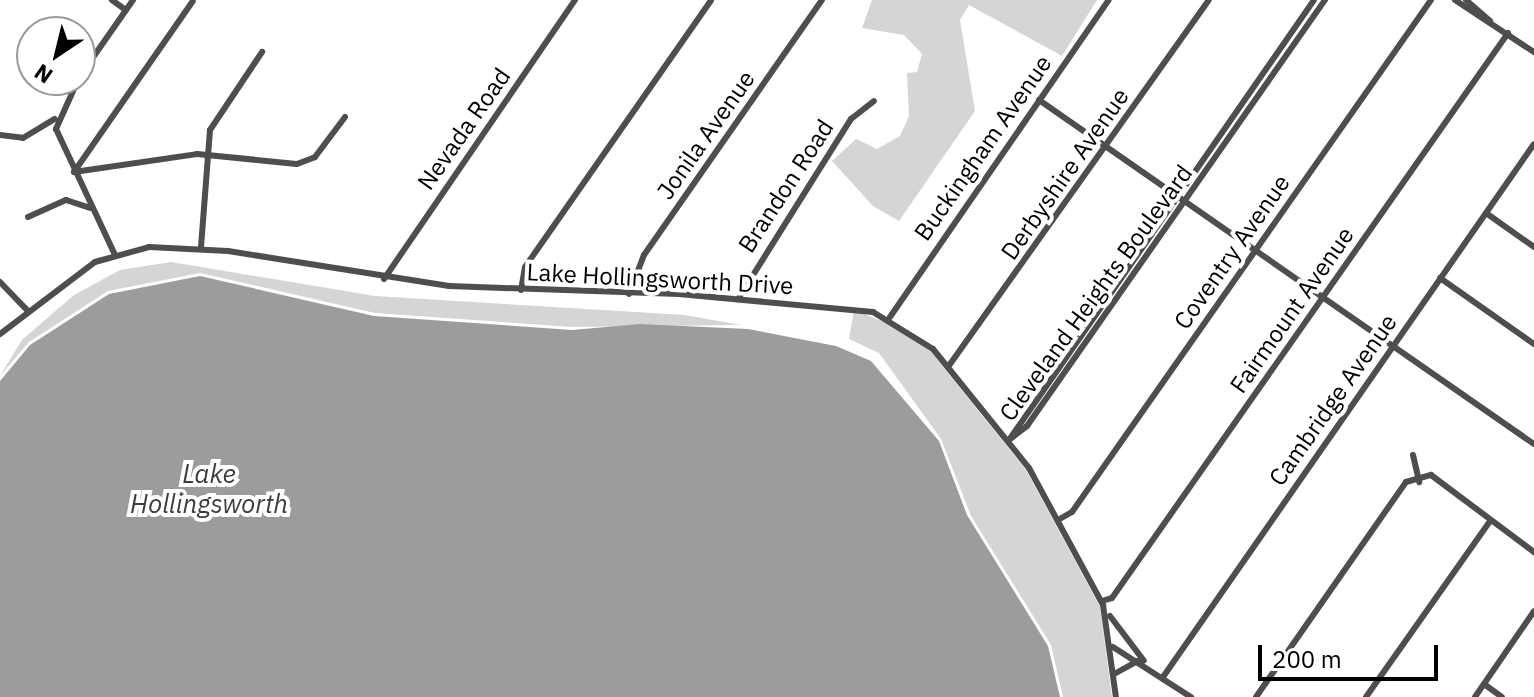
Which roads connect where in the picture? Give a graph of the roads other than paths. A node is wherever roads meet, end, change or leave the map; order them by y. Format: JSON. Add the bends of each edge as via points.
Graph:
{"nodes":[{"id":1,"x":112,"y":0,"type":"edge"},
{"id":2,"x":133,"y":0,"type":"edge"},
{"id":3,"x":575,"y":0,"type":"edge"},
{"id":4,"x":711,"y":0,"type":"edge"},
{"id":5,"x":822,"y":0,"type":"edge"},
{"id":6,"x":1109,"y":0,"type":"edge"},
{"id":7,"x":1209,"y":0,"type":"edge"},
{"id":8,"x":1314,"y":0,"type":"edge"},
{"id":9,"x":1325,"y":0,"type":"edge"},
{"id":10,"x":1431,"y":0,"type":"edge"},
{"id":11,"x":1455,"y":0,"type":"edge"},
{"id":12,"x":1466,"y":0,"type":"edge"},
{"id":13,"x":193,"y":1,"type":"edge"},
{"id":14,"x":126,"y":10,"type":"junction"},
{"id":15,"x":1490,"y":21,"type":"junction"},
{"id":16,"x":1508,"y":33,"type":"junction"},
{"id":17,"x":262,"y":52,"type":"dead end"},
{"id":18,"x":1534,"y":52,"type":"edge"},
{"id":19,"x":96,"y":53,"type":"edge"},
{"id":20,"x":1274,"y":65,"type":"junction"},
{"id":21,"x":68,"y":96,"type":"edge"},
{"id":22,"x":1039,"y":100,"type":"junction"},
{"id":23,"x":874,"y":101,"type":"dead end"},
{"id":24,"x":345,"y":117,"type":"dead end"},
{"id":25,"x":55,"y":119,"type":"junction"},
{"id":26,"x":0,"y":135,"type":"edge"},
{"id":27,"x":1108,"y":146,"type":"junction"},
{"id":28,"x":1533,"y":147,"type":"edge"},
{"id":29,"x":207,"y":155,"type":"junction"},
{"id":30,"x":74,"y":172,"type":"junction"},
{"id":31,"x":1182,"y":198,"type":"junction"},
{"id":32,"x":91,"y":208,"type":"junction"},
{"id":33,"x":1486,"y":213,"type":"junction"},
{"id":34,"x":28,"y":217,"type":"dead end"},
{"id":35,"x":201,"y":247,"type":"junction"},
{"id":36,"x":1534,"y":247,"type":"edge"},
{"id":37,"x":1257,"y":249,"type":"junction"},
{"id":38,"x":114,"y":253,"type":"junction"},
{"id":39,"x":1440,"y":278,"type":"junction"},
{"id":40,"x":384,"y":279,"type":"junction"},
{"id":41,"x":0,"y":282,"type":"edge"},
{"id":42,"x":521,"y":290,"type":"junction"},
{"id":43,"x":629,"y":294,"type":"junction"},
{"id":44,"x":1324,"y":296,"type":"junction"},
{"id":45,"x":738,"y":299,"type":"junction"},
{"id":46,"x":27,"y":310,"type":"junction"},
{"id":47,"x":890,"y":317,"type":"junction"},
{"id":48,"x":0,"y":334,"type":"edge"},
{"id":49,"x":1534,"y":344,"type":"edge"},
{"id":50,"x":1393,"y":345,"type":"junction"},
{"id":51,"x":948,"y":367,"type":"junction"},
{"id":52,"x":1009,"y":440,"type":"junction"},
{"id":53,"x":1534,"y":444,"type":"edge"},
{"id":54,"x":1413,"y":455,"type":"dead end"},
{"id":55,"x":1419,"y":482,"type":"junction"},
{"id":56,"x":1058,"y":520,"type":"junction"},
{"id":57,"x":1490,"y":521,"type":"junction"},
{"id":58,"x":1534,"y":552,"type":"edge"},
{"id":59,"x":1103,"y":603,"type":"junction"},
{"id":60,"x":1534,"y":612,"type":"edge"},
{"id":61,"x":1113,"y":647,"type":"junction"},
{"id":62,"x":1140,"y":661,"type":"junction"},
{"id":63,"x":1149,"y":667,"type":"junction"},
{"id":64,"x":1114,"y":677,"type":"junction"},
{"id":65,"x":1163,"y":677,"type":"junction"},
{"id":66,"x":1484,"y":684,"type":"junction"},
{"id":67,"x":1116,"y":697,"type":"edge"},
{"id":68,"x":1191,"y":697,"type":"edge"},
{"id":69,"x":1256,"y":697,"type":"edge"},
{"id":70,"x":1366,"y":697,"type":"edge"},
{"id":71,"x":1475,"y":697,"type":"edge"},
{"id":72,"x":1502,"y":697,"type":"edge"}],
"edges":[{"from":1,"to":14,"type":"street"},
{"from":2,"to":14,"type":"street"},
{"from":3,"to":40,"type":"street","name":"Nevada Road"},
{"from":4,"to":42,"type":"street","via":[[525,267]]},
{"from":5,"to":43,"type":"street","name":"Jonila Avenue","via":[[644,255]]},
{"from":6,"to":22,"type":"street","name":"Buckingham Avenue"},
{"from":7,"to":27,"type":"street","name":"Derbyshire Avenue"},
{"from":8,"to":20,"type":"street","name":"Cleveland Heights Boulevard"},
{"from":9,"to":20,"type":"street","name":"Cleveland Heights Boulevard"},
{"from":10,"to":37,"type":"street","name":"Coventry Avenue"},
{"from":11,"to":15,"type":"street"},
{"from":12,"to":15,"type":"street"},
{"from":13,"to":30,"type":"street"},
{"from":14,"to":19,"type":"street"},
{"from":15,"to":16,"type":"street"},
{"from":16,"to":18,"type":"street"},
{"from":16,"to":44,"type":"street","name":"Fairmount Avenue"},
{"from":17,"to":29,"type":"street","via":[[213,122]]},
{"from":20,"to":31,"type":"street","name":"Cleveland Heights Boulevard"},
{"from":21,"to":25,"type":"street"},
{"from":22,"to":27,"type":"street"},
{"from":22,"to":47,"type":"street","name":"Buckingham Avenue"},
{"from":23,"to":45,"type":"street","name":"Brandon Road","via":[[851,119]]},
{"from":24,"to":29,"type":"street","via":[[307,162]]},
{"from":25,"to":26,"type":"street","via":[[23,138]]},
{"from":25,"to":30,"type":"street"},
{"from":27,"to":31,"type":"street"},
{"from":27,"to":51,"type":"street","name":"Derbyshire Avenue"},
{"from":28,"to":33,"type":"street","name":"Cambridge Avenue"},
{"from":29,"to":30,"type":"street"},
{"from":29,"to":35,"type":"street"},
{"from":30,"to":32,"type":"street"},
{"from":31,"to":37,"type":"street"},
{"from":31,"to":52,"type":"street","name":"Cleveland Heights Boulevard"},
{"from":32,"to":34,"type":"street","via":[[66,200]]},
{"from":32,"to":38,"type":"street"},
{"from":33,"to":36,"type":"street"},
{"from":33,"to":39,"type":"street","name":"Cambridge Avenue"},
{"from":35,"to":38,"type":"street","name":"Lake Hollingsworth Drive"},
{"from":35,"to":40,"type":"street","name":"Lake Hollingsworth Drive"},
{"from":37,"to":44,"type":"street"},
{"from":37,"to":56,"type":"street","name":"Coventry Avenue","via":[[1072,512]]},
{"from":38,"to":46,"type":"street","name":"Lake Hollingsworth Drive"},
{"from":39,"to":49,"type":"street"},
{"from":39,"to":50,"type":"street","name":"Cambridge Avenue"},
{"from":40,"to":42,"type":"street","name":"Lake Hollingsworth Drive"},
{"from":41,"to":46,"type":"street"},
{"from":42,"to":43,"type":"street","name":"Lake Hollingsworth Drive"},
{"from":43,"to":45,"type":"street","name":"Lake Hollingsworth Drive"},
{"from":44,"to":50,"type":"street"},
{"from":44,"to":59,"type":"street","name":"Fairmount Avenue","via":[[1112,598]]},
{"from":45,"to":47,"type":"street","name":"Lake Hollingsworth Drive","via":[[838,304]]},
{"from":46,"to":48,"type":"street","name":"Lake Hollingsworth Drive"},
{"from":47,"to":51,"type":"street","name":"Lake Hollingsworth Drive"},
{"from":50,"to":53,"type":"street"},
{"from":50,"to":65,"type":"street","name":"Cambridge Avenue"},
{"from":51,"to":52,"type":"street","name":"Lake Hollingsworth Drive"},
{"from":52,"to":56,"type":"street","name":"Lake Hollingsworth Drive"},
{"from":54,"to":55,"type":"street"},
{"from":55,"to":57,"type":"street","via":[[1431,475]]},
{"from":55,"to":69,"type":"street","via":[[1406,482]]},
{"from":56,"to":59,"type":"street","name":"Lake Hollingsworth Drive"},
{"from":57,"to":58,"type":"street"},
{"from":57,"to":70,"type":"street"},
{"from":59,"to":61,"type":"street","name":"Lake Hollingsworth Drive"},
{"from":59,"to":63,"type":"street"},
{"from":60,"to":66,"type":"street"},
{"from":61,"to":62,"type":"street"},
{"from":61,"to":64,"type":"street","name":"Lake Hollingsworth Drive"},
{"from":62,"to":63,"type":"street"},
{"from":62,"to":64,"type":"street","via":[[1121,664]]},
{"from":63,"to":65,"type":"street"},
{"from":64,"to":67,"type":"street","name":"Lake Hollingsworth Drive"},
{"from":65,"to":68,"type":"street"},
{"from":66,"to":71,"type":"street"},
{"from":66,"to":72,"type":"street"}]}
